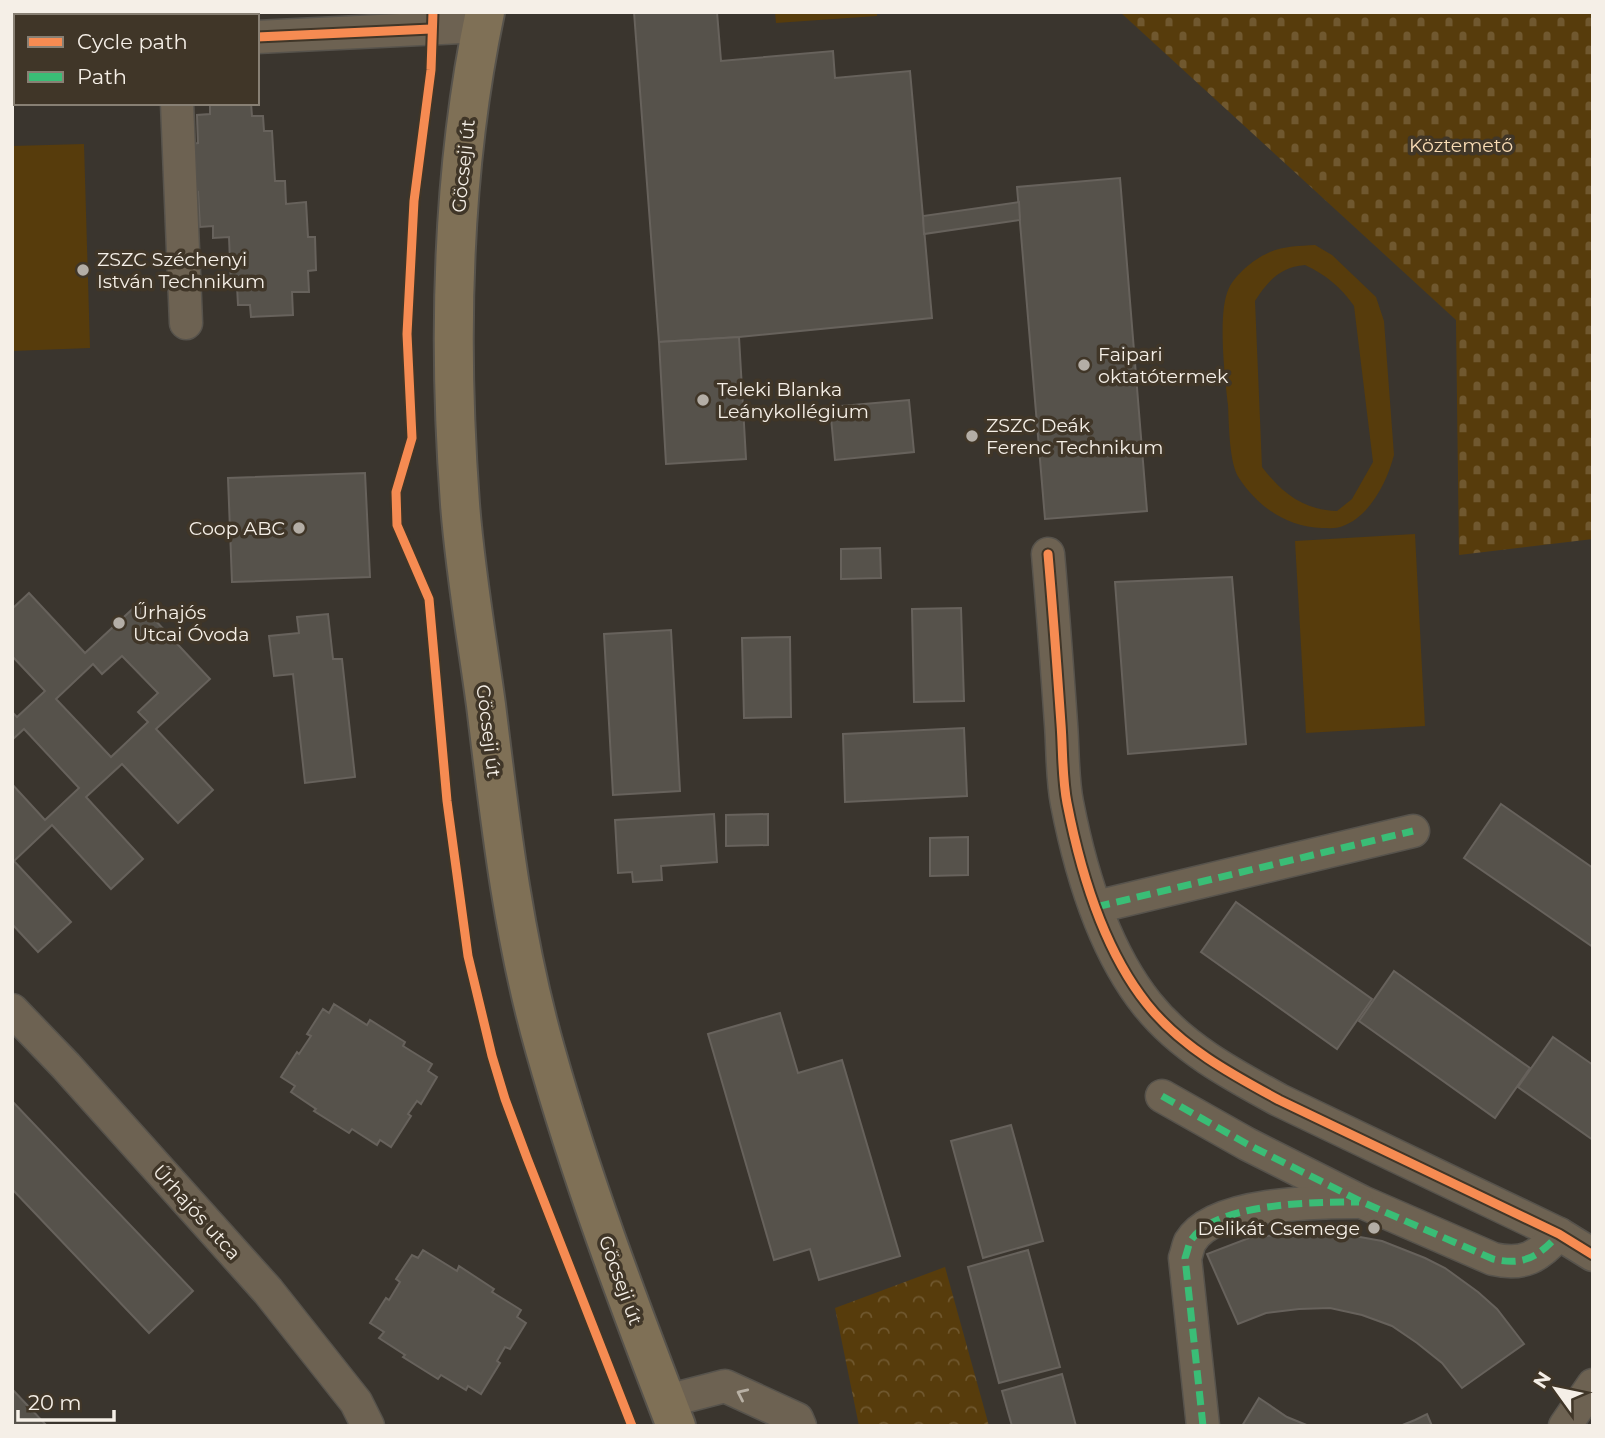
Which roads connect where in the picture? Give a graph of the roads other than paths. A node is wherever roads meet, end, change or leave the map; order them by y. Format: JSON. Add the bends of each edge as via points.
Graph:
{"nodes":[{"id":1,"x":484,"y":19,"type":"edge"},
{"id":2,"x":259,"y":37,"type":"edge"},
{"id":3,"x":177,"y":105,"type":"edge"},
{"id":4,"x":186,"y":323,"type":"dead end"},
{"id":5,"x":1048,"y":554,"type":"dead end"},
{"id":6,"x":1413,"y":831,"type":"dead end"},
{"id":7,"x":1096,"y":907,"type":"junction"},
{"id":8,"x":15,"y":1019,"type":"edge"},
{"id":9,"x":1163,"y":1096,"type":"dead end"},
{"id":10,"x":1362,"y":1202,"type":"junction"},
{"id":11,"x":1559,"y":1234,"type":"junction"},
{"id":12,"x":1593,"y":1255,"type":"edge"},
{"id":13,"x":1593,"y":1385,"type":"edge"},
{"id":14,"x":671,"y":1413,"type":"edge"},
{"id":15,"x":368,"y":1426,"type":"edge"},
{"id":16,"x":800,"y":1426,"type":"edge"},
{"id":17,"x":1203,"y":1426,"type":"edge"},
{"id":18,"x":1565,"y":1426,"type":"edge"}],
"edges":[{"from":1,"to":2,"type":"street"},
{"from":1,"to":14,"type":"main road","name":"Göcseji út","via":[[458,205],[454,386],[460,507],[503,839],[544,1046],[604,1236]]},
{"from":3,"to":4,"type":"street"},
{"from":5,"to":7,"type":"street","via":[[1067,802]]},
{"from":6,"to":7,"type":"street"},
{"from":7,"to":11,"type":"street","via":[[1135,988],[1194,1048],[1279,1100]]},
{"from":8,"to":15,"type":"street","name":"Űrhajós utca","via":[[66,1066],[268,1291],[356,1402]]},
{"from":9,"to":10,"type":"street"},
{"from":10,"to":11,"type":"street","via":[[1510,1263],[1547,1248]]},
{"from":10,"to":17,"type":"street","via":[[1261,1207],[1218,1221],[1190,1241],[1185,1258]]},
{"from":11,"to":12,"type":"street"},
{"from":13,"to":18,"type":"street"},
{"from":16,"to":14,"type":"street","one_way":true,"via":[[797,1419],[725,1386]]}]}
